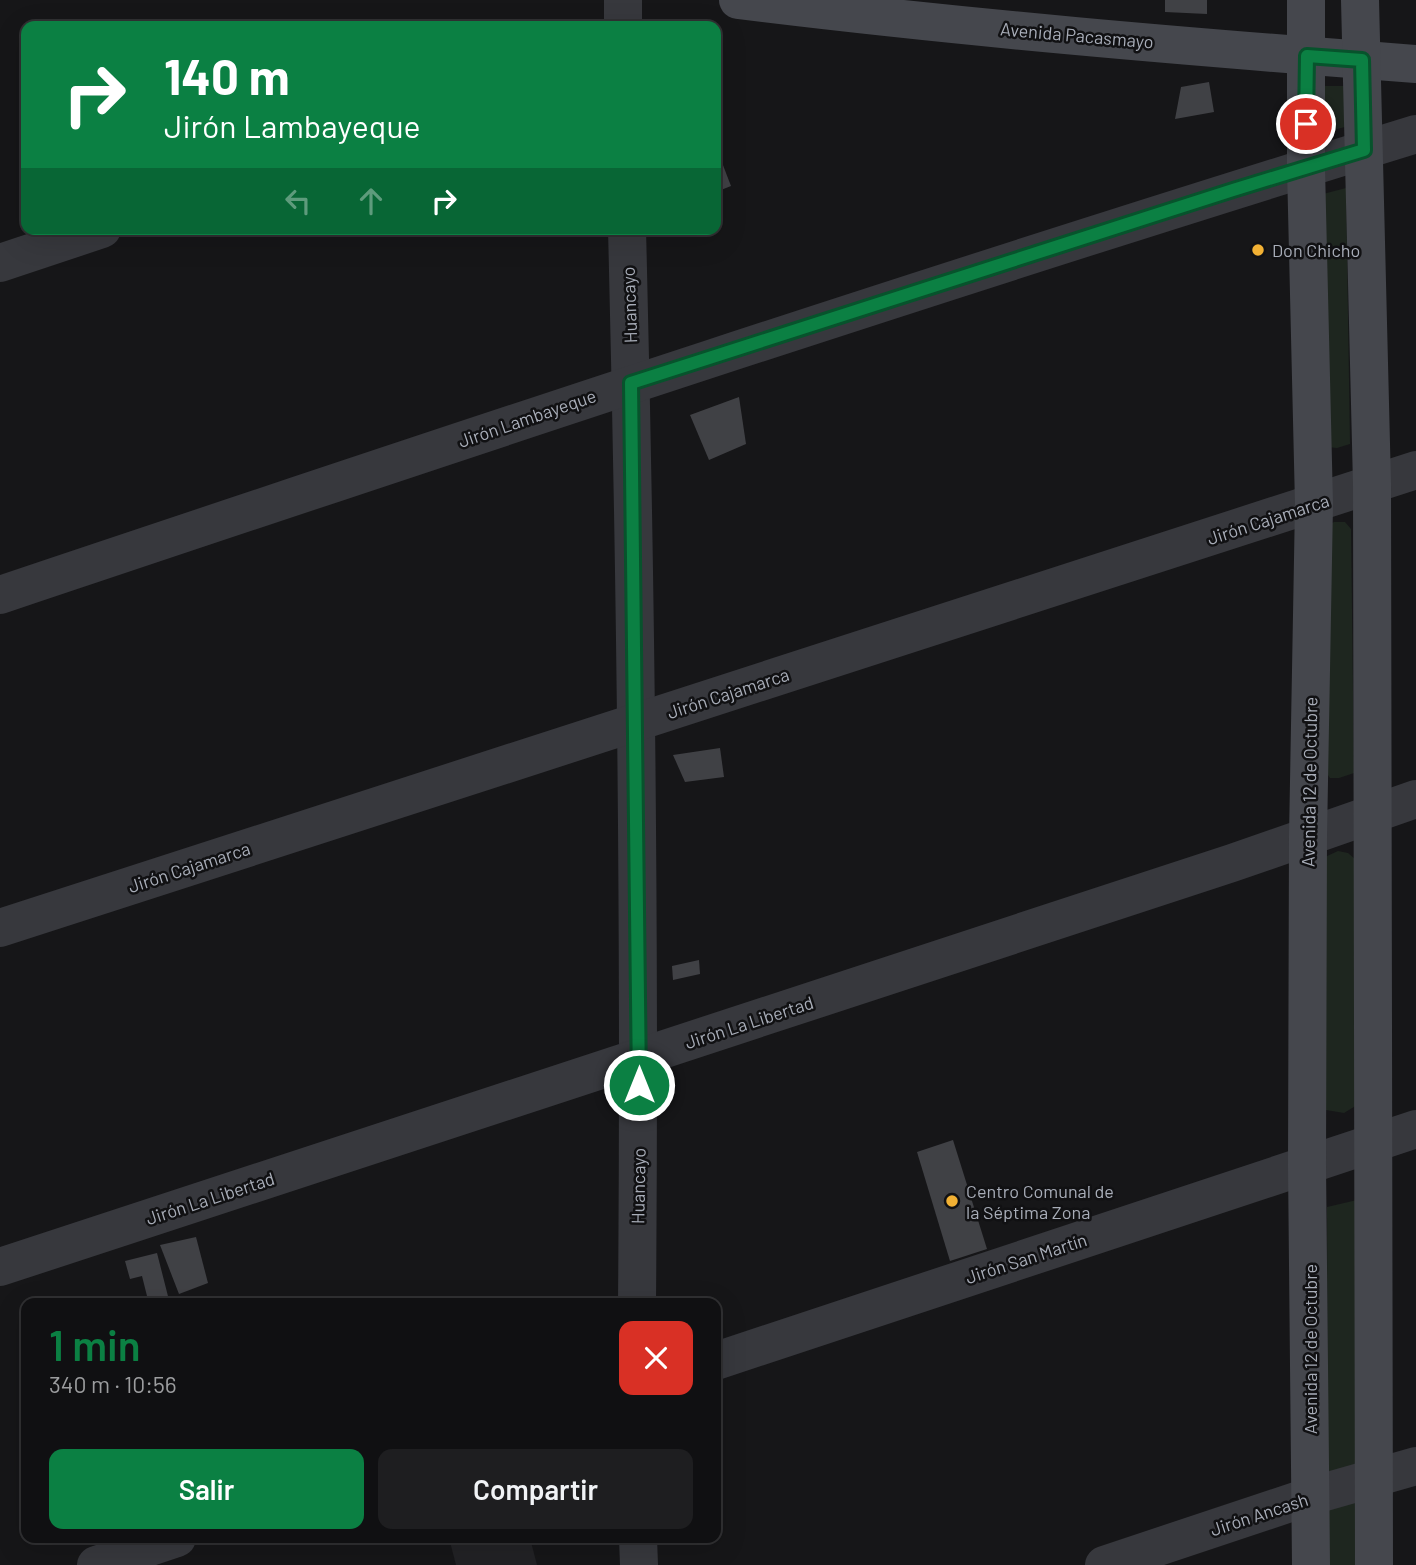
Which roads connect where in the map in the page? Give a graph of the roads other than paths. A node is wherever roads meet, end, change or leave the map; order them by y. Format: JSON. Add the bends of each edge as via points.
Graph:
{"nodes":[{"id":1,"x":623,"y":0,"type":"edge"},
{"id":2,"x":738,"y":0,"type":"edge"},
{"id":3,"x":1307,"y":0,"type":"edge"},
{"id":4,"x":1360,"y":0,"type":"edge"},
{"id":5,"x":872,"y":8,"type":"edge"},
{"id":6,"x":623,"y":21,"type":"edge"},
{"id":7,"x":1307,"y":56,"type":"junction"},
{"id":8,"x":1362,"y":60,"type":"junction"},
{"id":9,"x":1416,"y":64,"type":"edge"},
{"id":10,"x":1416,"y":134,"type":"edge"},
{"id":11,"x":1364,"y":150,"type":"junction"},
{"id":12,"x":1306,"y":168,"type":"junction"},
{"id":13,"x":84,"y":235,"type":"edge"},
{"id":14,"x":627,"y":235,"type":"edge"},
{"id":15,"x":0,"y":263,"type":"edge"},
{"id":16,"x":631,"y":383,"type":"junction"},
{"id":17,"x":1416,"y":470,"type":"edge"},
{"id":18,"x":1372,"y":484,"type":"junction"},
{"id":19,"x":1314,"y":504,"type":"junction"},
{"id":20,"x":0,"y":595,"type":"edge"},
{"id":21,"x":635,"y":723,"type":"junction"},
{"id":22,"x":1416,"y":799,"type":"edge"},
{"id":23,"x":1371,"y":815,"type":"junction"},
{"id":24,"x":1308,"y":837,"type":"junction"},
{"id":25,"x":0,"y":928,"type":"edge"},
{"id":26,"x":639,"y":1058,"type":"junction"},
{"id":27,"x":1416,"y":1129,"type":"edge"},
{"id":28,"x":1372,"y":1144,"type":"junction"},
{"id":29,"x":1307,"y":1165,"type":"junction"},
{"id":30,"x":0,"y":1266,"type":"edge"},
{"id":31,"x":637,"y":1298,"type":"edge"},
{"id":32,"x":721,"y":1358,"type":"edge"},
{"id":33,"x":1416,"y":1466,"type":"edge"},
{"id":34,"x":1374,"y":1478,"type":"junction"},
{"id":35,"x":1311,"y":1496,"type":"junction"},
{"id":36,"x":162,"y":1543,"type":"edge"},
{"id":37,"x":638,"y":1543,"type":"edge"},
{"id":38,"x":96,"y":1565,"type":"edge"},
{"id":39,"x":639,"y":1565,"type":"edge"},
{"id":40,"x":1104,"y":1565,"type":"edge"},
{"id":41,"x":1311,"y":1565,"type":"edge"},
{"id":42,"x":1374,"y":1565,"type":"edge"}],
"edges":[{"from":1,"to":6,"type":"street"},
{"from":2,"to":5,"type":"main road","name":"Avenida Pacasmayo"},
{"from":3,"to":7,"type":"main road","name":"Avenida 12 de Octubre"},
{"from":4,"to":8,"type":"main road"},
{"from":5,"to":7,"type":"main road","name":"Avenida Pacasmayo"},
{"from":7,"to":8,"type":"main road","name":"Avenida Pacasmayo"},
{"from":7,"to":12,"type":"main road","name":"Avenida 12 de Octubre"},
{"from":8,"to":9,"type":"main road","name":"Avenida Pacasmayo"},
{"from":8,"to":11,"type":"main road"},
{"from":10,"to":11,"type":"street","name":"Jirón Lambayeque"},
{"from":11,"to":12,"type":"street","name":"Jirón Lambayeque"},
{"from":11,"to":18,"type":"main road"},
{"from":12,"to":16,"type":"street","name":"Jirón Lambayeque"},
{"from":12,"to":19,"type":"main road","name":"Avenida 12 de Octubre"},
{"from":13,"to":15,"type":"street"},
{"from":14,"to":16,"type":"street","name":"Huancayo"},
{"from":16,"to":20,"type":"street","name":"Jirón Lambayeque"},
{"from":16,"to":21,"type":"street","name":"Huancayo"},
{"from":17,"to":18,"type":"street","name":"Jirón Cajamarca"},
{"from":18,"to":19,"type":"street","name":"Jirón Cajamarca"},
{"from":18,"to":23,"type":"main road"},
{"from":19,"to":21,"type":"street","name":"Jirón Cajamarca"},
{"from":19,"to":24,"type":"main road","name":"Avenida 12 de Octubre"},
{"from":21,"to":25,"type":"street","name":"Jirón Cajamarca"},
{"from":21,"to":26,"type":"street","name":"Huancayo"},
{"from":22,"to":23,"type":"street","name":"Jirón La Libertad"},
{"from":23,"to":24,"type":"street","name":"Jirón La Libertad"},
{"from":23,"to":28,"type":"main road"},
{"from":24,"to":26,"type":"street","name":"Jirón La Libertad"},
{"from":24,"to":29,"type":"main road","name":"Avenida 12 de Octubre"},
{"from":26,"to":30,"type":"street","name":"Jirón La Libertad"},
{"from":26,"to":31,"type":"street","name":"Huancayo"},
{"from":27,"to":28,"type":"street","name":"Jirón San Martín"},
{"from":28,"to":29,"type":"street","name":"Jirón San Martín"},
{"from":28,"to":34,"type":"main road"},
{"from":29,"to":32,"type":"street","name":"Jirón San Martín"},
{"from":29,"to":35,"type":"main road","name":"Avenida 12 de Octubre"},
{"from":33,"to":34,"type":"street","name":"Jirón Ancash"},
{"from":34,"to":35,"type":"street","name":"Jirón Ancash"},
{"from":34,"to":42,"type":"main road"},
{"from":35,"to":40,"type":"street","name":"Jirón Ancash"},
{"from":35,"to":41,"type":"main road","name":"Avenida 12 de Octubre"},
{"from":36,"to":38,"type":"street"},
{"from":37,"to":39,"type":"street"}]}
